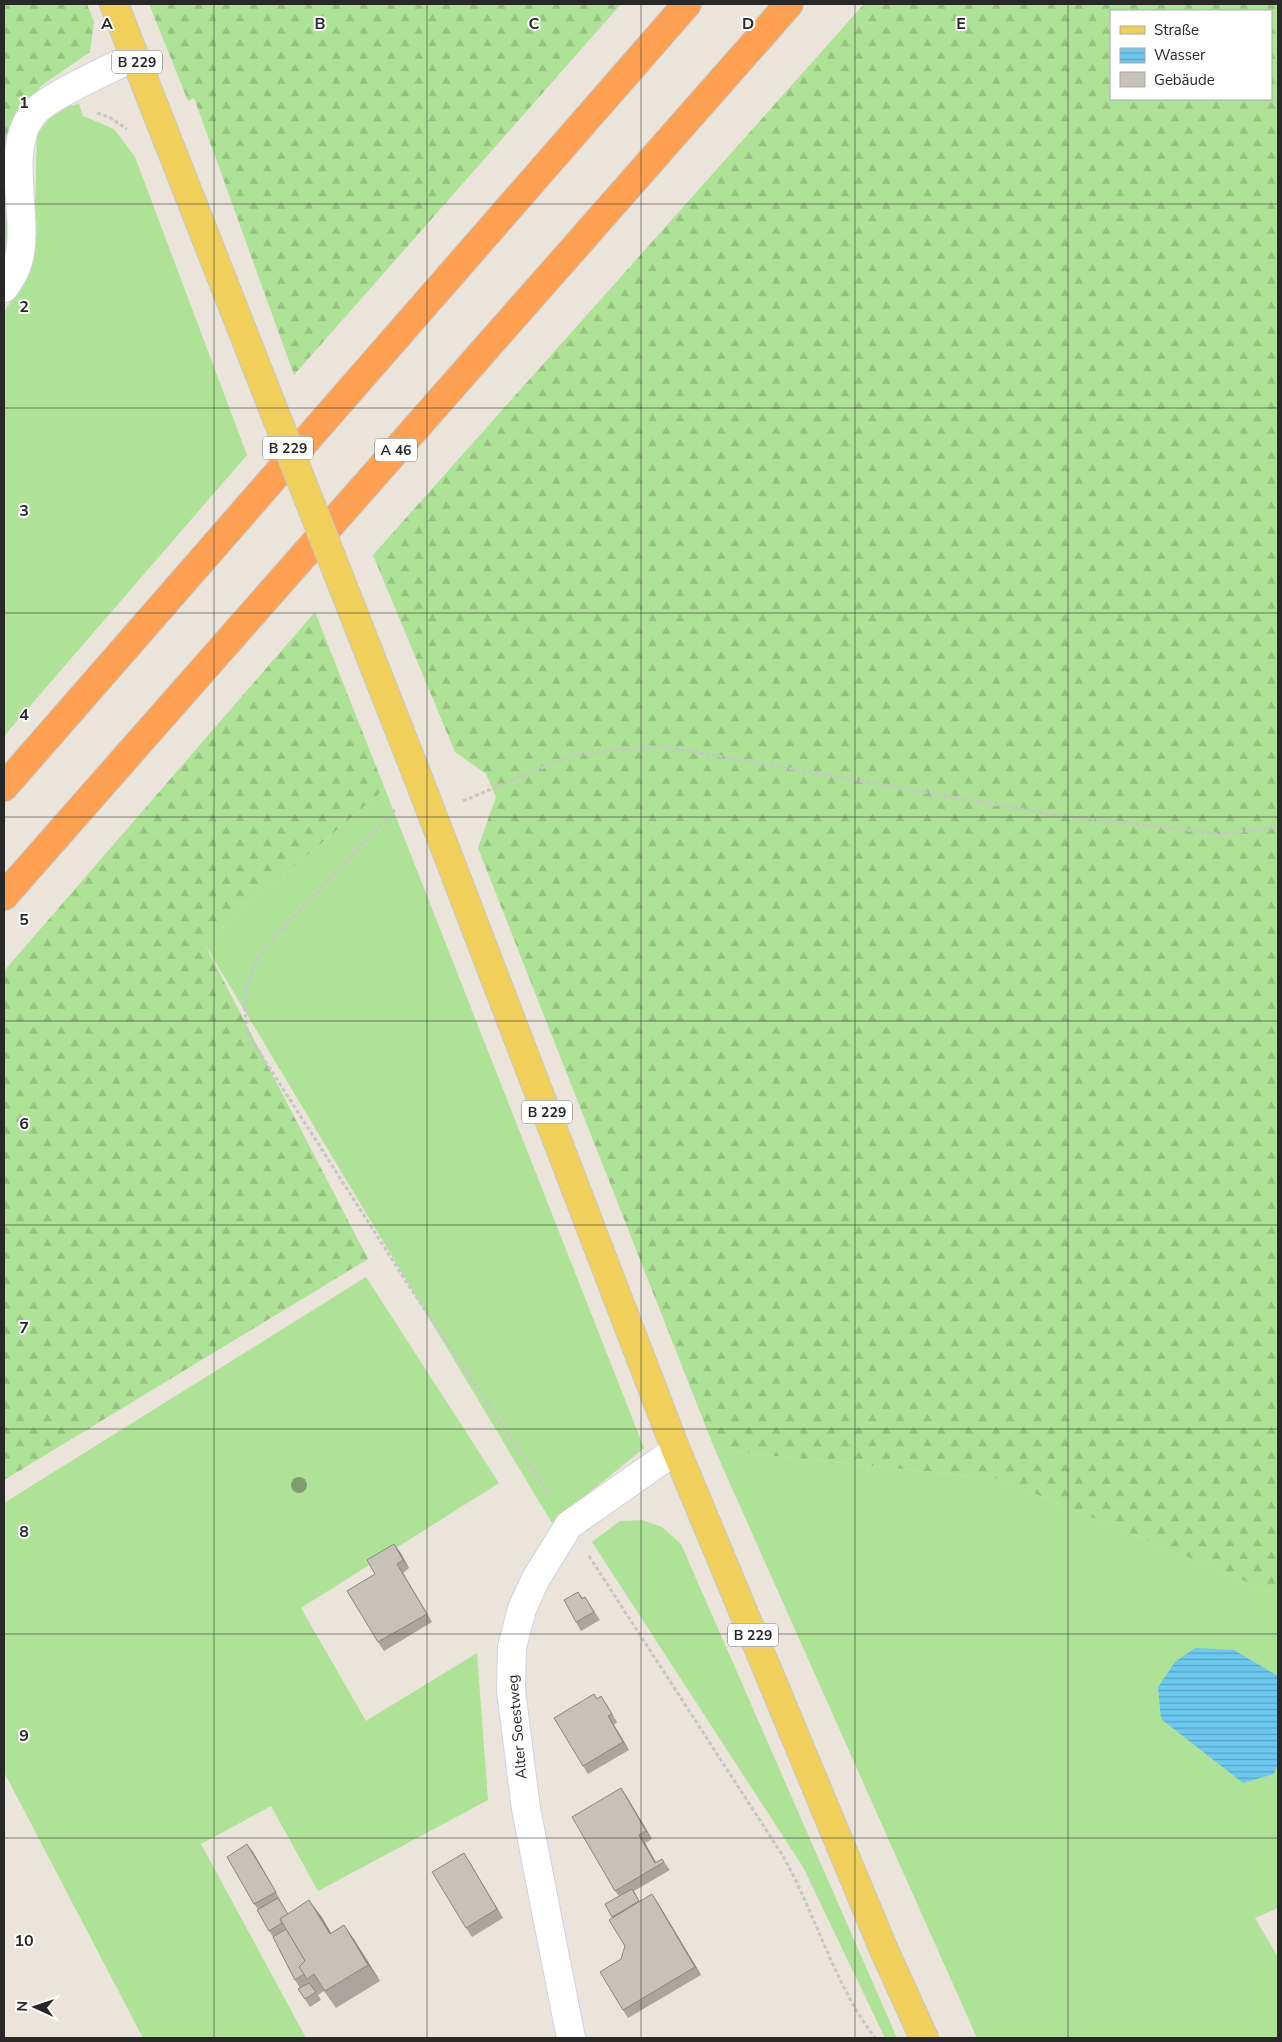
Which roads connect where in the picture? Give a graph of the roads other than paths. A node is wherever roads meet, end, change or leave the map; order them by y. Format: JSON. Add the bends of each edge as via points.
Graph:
{"nodes":[{"id":1,"x":114,"y":4,"type":"edge"},
{"id":2,"x":687,"y":4,"type":"edge"},
{"id":3,"x":788,"y":4,"type":"edge"},
{"id":4,"x":135,"y":56,"type":"junction"},
{"id":5,"x":4,"y":288,"type":"edge"},
{"id":6,"x":4,"y":786,"type":"edge"},
{"id":7,"x":4,"y":896,"type":"edge"},
{"id":8,"x":676,"y":1450,"type":"junction"},
{"id":9,"x":571,"y":2038,"type":"edge"},
{"id":10,"x":924,"y":2038,"type":"edge"}],
"edges":[{"from":1,"to":4,"type":"main road","number":"B 229"},
{"from":2,"to":6,"type":"highway"},
{"from":3,"to":7,"type":"highway","number":"A 46"},
{"from":4,"to":5,"type":"street","via":[[46,102],[32,115],[22,133],[17,265]]},
{"from":4,"to":8,"type":"main road","number":"B 229","bridge":true,"via":[[433,814]]},
{"from":8,"to":9,"type":"street","name":"Alter Soestweg","via":[[569,1525],[535,1580],[522,1610],[512,1648],[511,1690],[526,1809]]},
{"from":8,"to":10,"type":"main road","number":"B 229","via":[[884,1950]]}]}
